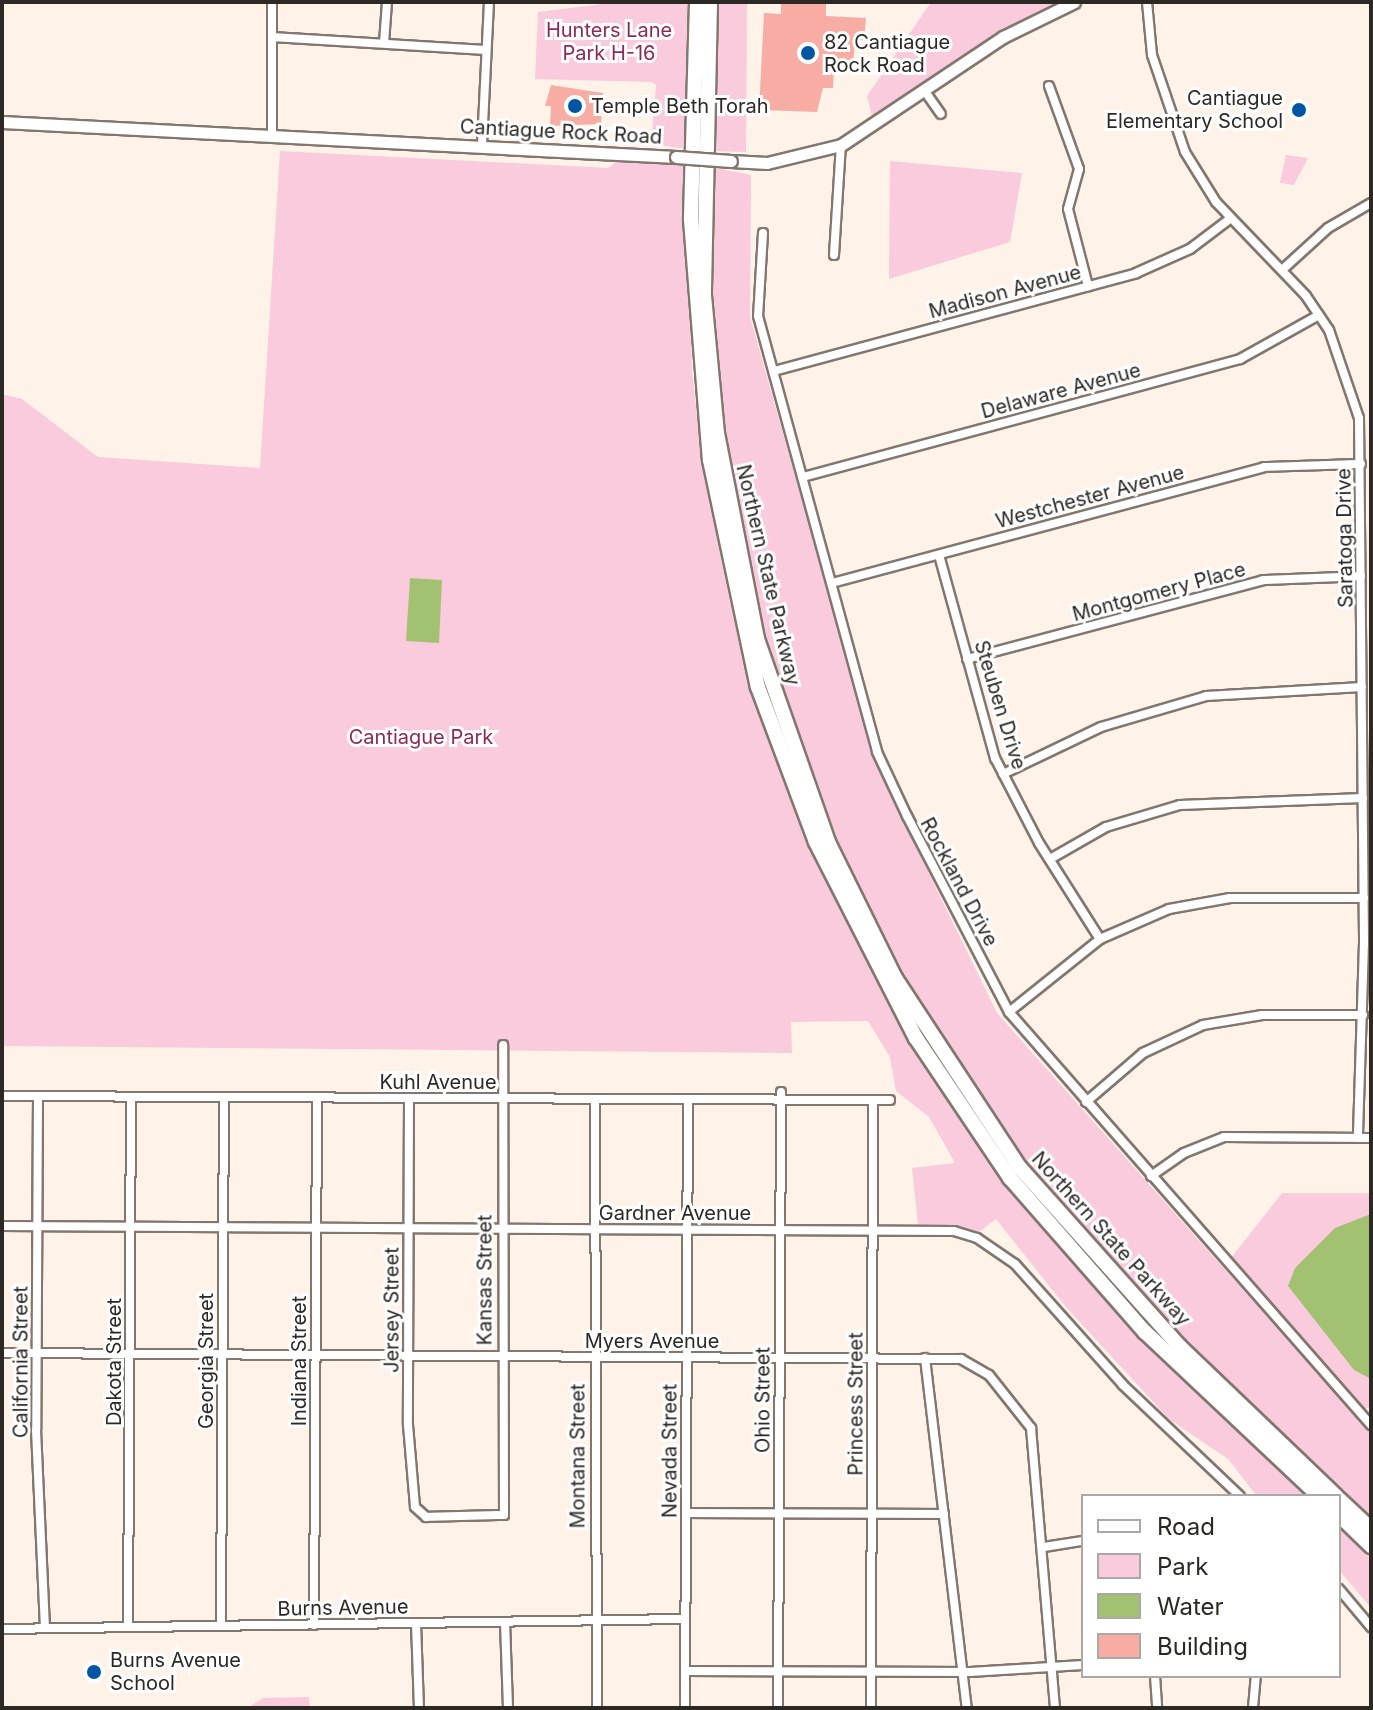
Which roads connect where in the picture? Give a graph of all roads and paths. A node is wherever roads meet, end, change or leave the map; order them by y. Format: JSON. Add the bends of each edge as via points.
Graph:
{"nodes":[{"id":1,"x":272,"y":2,"type":"edge"},
{"id":2,"x":387,"y":2,"type":"edge"},
{"id":3,"x":489,"y":2,"type":"edge"},
{"id":4,"x":697,"y":2,"type":"edge"},
{"id":5,"x":710,"y":2,"type":"edge"},
{"id":6,"x":1074,"y":2,"type":"edge"},
{"id":7,"x":1147,"y":2,"type":"edge"},
{"id":8,"x":272,"y":37,"type":"junction"},
{"id":9,"x":384,"y":43,"type":"junction"},
{"id":10,"x":486,"y":50,"type":"junction"},
{"id":11,"x":1049,"y":86,"type":"dead end"},
{"id":12,"x":924,"y":90,"type":"junction"},
{"id":13,"x":941,"y":114,"type":"dead end"},
{"id":14,"x":2,"y":122,"type":"edge"},
{"id":15,"x":272,"y":134,"type":"junction"},
{"id":16,"x":482,"y":145,"type":"junction"},
{"id":17,"x":841,"y":145,"type":"junction"},
{"id":18,"x":1371,"y":203,"type":"edge"},
{"id":19,"x":1231,"y":218,"type":"junction"},
{"id":20,"x":763,"y":233,"type":"dead end"},
{"id":21,"x":834,"y":255,"type":"dead end"},
{"id":22,"x":1282,"y":270,"type":"junction"},
{"id":23,"x":1088,"y":286,"type":"junction"},
{"id":24,"x":1319,"y":315,"type":"junction"},
{"id":25,"x":774,"y":371,"type":"junction"},
{"id":26,"x":1361,"y":464,"type":"junction"},
{"id":27,"x":803,"y":477,"type":"junction"},
{"id":28,"x":939,"y":555,"type":"junction"},
{"id":29,"x":1361,"y":576,"type":"junction"},
{"id":30,"x":832,"y":583,"type":"junction"},
{"id":31,"x":1367,"y":625,"type":"edge"},
{"id":32,"x":967,"y":659,"type":"junction"},
{"id":33,"x":1362,"y":687,"type":"junction"},
{"id":34,"x":1003,"y":774,"type":"junction"},
{"id":35,"x":1363,"y":798,"type":"junction"},
{"id":36,"x":809,"y":808,"type":"junction"},
{"id":37,"x":822,"y":842,"type":"junction"},
{"id":38,"x":1050,"y":859,"type":"junction"},
{"id":39,"x":1364,"y":898,"type":"junction"},
{"id":40,"x":1100,"y":939,"type":"junction"},
{"id":41,"x":1009,"y":1012,"type":"junction"},
{"id":42,"x":1363,"y":1015,"type":"junction"},
{"id":43,"x":503,"y":1045,"type":"dead end"},
{"id":44,"x":2,"y":1096,"type":"edge"},
{"id":45,"x":38,"y":1096,"type":"junction"},
{"id":46,"x":781,"y":1096,"type":"junction"},
{"id":47,"x":131,"y":1097,"type":"junction"},
{"id":48,"x":224,"y":1097,"type":"junction"},
{"id":49,"x":317,"y":1097,"type":"junction"},
{"id":50,"x":409,"y":1098,"type":"junction"},
{"id":51,"x":502,"y":1098,"type":"junction"},
{"id":52,"x":595,"y":1099,"type":"junction"},
{"id":53,"x":688,"y":1099,"type":"junction"},
{"id":54,"x":873,"y":1100,"type":"junction"},
{"id":55,"x":890,"y":1100,"type":"dead end"},
{"id":56,"x":1086,"y":1102,"type":"junction"},
{"id":57,"x":1358,"y":1138,"type":"junction"},
{"id":58,"x":1371,"y":1138,"type":"edge"},
{"id":59,"x":1151,"y":1176,"type":"junction"},
{"id":60,"x":2,"y":1226,"type":"edge"},
{"id":61,"x":37,"y":1226,"type":"junction"},
{"id":62,"x":130,"y":1227,"type":"junction"},
{"id":63,"x":223,"y":1227,"type":"junction"},
{"id":64,"x":316,"y":1228,"type":"junction"},
{"id":65,"x":409,"y":1228,"type":"junction"},
{"id":66,"x":502,"y":1228,"type":"junction"},
{"id":67,"x":594,"y":1229,"type":"junction"},
{"id":68,"x":687,"y":1229,"type":"junction"},
{"id":69,"x":780,"y":1229,"type":"junction"},
{"id":70,"x":873,"y":1230,"type":"junction"},
{"id":71,"x":2,"y":1353,"type":"edge"},
{"id":72,"x":37,"y":1354,"type":"junction"},
{"id":73,"x":130,"y":1355,"type":"junction"},
{"id":74,"x":222,"y":1355,"type":"junction"},
{"id":75,"x":315,"y":1355,"type":"junction"},
{"id":76,"x":408,"y":1356,"type":"junction"},
{"id":77,"x":501,"y":1356,"type":"junction"},
{"id":78,"x":594,"y":1357,"type":"junction"},
{"id":79,"x":687,"y":1357,"type":"junction"},
{"id":80,"x":780,"y":1358,"type":"junction"},
{"id":81,"x":872,"y":1358,"type":"junction"},
{"id":82,"x":925,"y":1358,"type":"junction"},
{"id":83,"x":1371,"y":1425,"type":"edge"},
{"id":84,"x":1238,"y":1494,"type":"edge"},
{"id":85,"x":1317,"y":1494,"type":"edge"},
{"id":86,"x":1333,"y":1494,"type":"edge"},
{"id":87,"x":1341,"y":1502,"type":"edge"},
{"id":88,"x":686,"y":1513,"type":"junction"},
{"id":89,"x":779,"y":1513,"type":"junction"},
{"id":90,"x":872,"y":1514,"type":"junction"},
{"id":91,"x":944,"y":1514,"type":"junction"},
{"id":92,"x":504,"y":1515,"type":"joint"},
{"id":93,"x":1341,"y":1517,"type":"edge"},
{"id":94,"x":1371,"y":1529,"type":"edge"},
{"id":95,"x":1081,"y":1541,"type":"edge"},
{"id":96,"x":1371,"y":1546,"type":"edge"},
{"id":97,"x":1044,"y":1547,"type":"junction"},
{"id":98,"x":1341,"y":1594,"type":"edge"},
{"id":99,"x":685,"y":1619,"type":"junction"},
{"id":100,"x":595,"y":1621,"type":"junction"},
{"id":101,"x":505,"y":1622,"type":"junction"},
{"id":102,"x":416,"y":1623,"type":"junction"},
{"id":103,"x":314,"y":1625,"type":"junction"},
{"id":104,"x":221,"y":1626,"type":"junction"},
{"id":105,"x":128,"y":1627,"type":"junction"},
{"id":106,"x":1371,"y":1627,"type":"edge"},
{"id":107,"x":45,"y":1628,"type":"junction"},
{"id":108,"x":2,"y":1629,"type":"edge"},
{"id":109,"x":1081,"y":1665,"type":"edge"},
{"id":110,"x":1052,"y":1667,"type":"junction"},
{"id":111,"x":685,"y":1671,"type":"junction"},
{"id":112,"x":778,"y":1671,"type":"junction"},
{"id":113,"x":871,"y":1672,"type":"junction"},
{"id":114,"x":962,"y":1672,"type":"junction"},
{"id":115,"x":1155,"y":1678,"type":"edge"},
{"id":116,"x":1256,"y":1678,"type":"edge"},
{"id":117,"x":419,"y":1708,"type":"edge"},
{"id":118,"x":508,"y":1708,"type":"edge"},
{"id":119,"x":597,"y":1708,"type":"edge"},
{"id":120,"x":685,"y":1708,"type":"edge"},
{"id":121,"x":778,"y":1708,"type":"edge"},
{"id":122,"x":871,"y":1708,"type":"edge"},
{"id":123,"x":967,"y":1708,"type":"edge"},
{"id":124,"x":1055,"y":1708,"type":"edge"},
{"id":125,"x":1157,"y":1708,"type":"edge"},
{"id":126,"x":1253,"y":1708,"type":"edge"}],
"edges":[{"from":1,"to":8,"type":"street"},
{"from":2,"to":9,"type":"street"},
{"from":3,"to":10,"type":"street"},
{"from":4,"to":36,"type":"highway","name":"Northern State Parkway","via":[[691,220],[701,394],[749,654]]},
{"from":5,"to":36,"type":"highway","name":"Northern State Parkway","via":[[704,296],[717,433],[757,639]]},
{"from":6,"to":12,"type":"main road","name":"Cantiague Rock Road","via":[[1003,37]]},
{"from":7,"to":19,"type":"street","name":"Saratoga Drive","via":[[1152,55],[1175,128],[1202,183]]},
{"from":8,"to":9,"type":"street"},
{"from":8,"to":15,"type":"street"},
{"from":9,"to":10,"type":"street"},
{"from":10,"to":16,"type":"street"},
{"from":11,"to":23,"type":"street","via":[[1079,169],[1068,209]]},
{"from":12,"to":13,"type":"street"},
{"from":12,"to":17,"type":"main road","name":"Cantiague Rock Road"},
{"from":14,"to":15,"type":"main road","name":"Cantiague Rock Road"},
{"from":15,"to":16,"type":"main road","name":"Cantiague Rock Road"},
{"from":16,"to":17,"type":"main road","name":"Cantiague Rock Road","bridge":true,"via":[[767,163]]},
{"from":17,"to":21,"type":"street"},
{"from":18,"to":22,"type":"street","via":[[1328,228]]},
{"from":19,"to":22,"type":"street","name":"Saratoga Drive"},
{"from":19,"to":23,"type":"street","name":"Madison Avenue","via":[[1164,263]]},
{"from":20,"to":25,"type":"street","name":"Rockland Drive","via":[[758,316]]},
{"from":22,"to":24,"type":"street","name":"Saratoga Drive"},
{"from":23,"to":25,"type":"street","name":"Madison Avenue"},
{"from":24,"to":26,"type":"street","name":"Saratoga Drive","via":[[1349,376]]},
{"from":24,"to":27,"type":"street","name":"Delaware Avenue","via":[[1240,359]]},
{"from":25,"to":27,"type":"street","name":"Rockland Drive"},
{"from":26,"to":28,"type":"street","name":"Westchester Avenue","via":[[1264,467]]},
{"from":26,"to":29,"type":"street","name":"Saratoga Drive"},
{"from":27,"to":30,"type":"street","name":"Rockland Drive"},
{"from":28,"to":30,"type":"street","name":"Westchester Avenue"},
{"from":28,"to":32,"type":"street","name":"Steuben Drive"},
{"from":29,"to":31,"type":"street","name":"Saratoga Drive"},
{"from":29,"to":32,"type":"street","name":"Montgomery Place","via":[[1263,580]]},
{"from":30,"to":41,"type":"street","name":"Rockland Drive","via":[[884,770]]},
{"from":31,"to":33,"type":"street","name":"Saratoga Drive"},
{"from":32,"to":34,"type":"street","name":"Steuben Drive"},
{"from":33,"to":34,"type":"street","via":[[1206,696],[1101,727]]},
{"from":33,"to":35,"type":"street","name":"Saratoga Drive"},
{"from":34,"to":38,"type":"street","name":"Steuben Drive"},
{"from":35,"to":38,"type":"street","via":[[1180,805],[1106,827]]},
{"from":35,"to":39,"type":"street","name":"Saratoga Drive"},
{"from":36,"to":37,"type":"highway","name":"Northern State Parkway"},
{"from":37,"to":85,"type":"highway","name":"Northern State Parkway","via":[[916,1038],[1010,1178],[1145,1332]]},
{"from":37,"to":86,"type":"highway","name":"Northern State Parkway","via":[[895,978],[1020,1168],[1179,1346]]},
{"from":38,"to":40,"type":"street","name":"Steuben Drive"},
{"from":39,"to":40,"type":"street","via":[[1202,901]]},
{"from":39,"to":42,"type":"street","name":"Saratoga Drive"},
{"from":40,"to":41,"type":"street"},
{"from":41,"to":56,"type":"street","name":"Rockland Drive"},
{"from":42,"to":56,"type":"street","via":[[1262,1015],[1203,1025],[1143,1053]]},
{"from":42,"to":57,"type":"street","name":"Saratoga Drive"},
{"from":43,"to":51,"type":"street","name":"Kansas Street"},
{"from":44,"to":45,"type":"street","name":"Kuhl Avenue"},
{"from":45,"to":47,"type":"street","name":"Kuhl Avenue"},
{"from":45,"to":61,"type":"street","name":"California Street"},
{"from":46,"to":53,"type":"street","name":"Kuhl Avenue"},
{"from":46,"to":54,"type":"street","name":"Kuhl Avenue"},
{"from":46,"to":69,"type":"street","name":"Ohio Street"},
{"from":47,"to":48,"type":"street","name":"Kuhl Avenue"},
{"from":47,"to":62,"type":"street","name":"Dakota Street"},
{"from":48,"to":49,"type":"street","name":"Kuhl Avenue"},
{"from":48,"to":63,"type":"street","name":"Georgia Street"},
{"from":49,"to":50,"type":"street","name":"Kuhl Avenue"},
{"from":49,"to":64,"type":"street","name":"Indiana Street"},
{"from":50,"to":51,"type":"street","name":"Kuhl Avenue"},
{"from":50,"to":65,"type":"street","name":"Jersey Street"},
{"from":51,"to":52,"type":"street","name":"Kuhl Avenue"},
{"from":51,"to":66,"type":"street","name":"Kansas Street"},
{"from":52,"to":53,"type":"street","name":"Kuhl Avenue"},
{"from":52,"to":67,"type":"street","name":"Montana Street"},
{"from":53,"to":68,"type":"street","name":"Nevada Street"},
{"from":54,"to":55,"type":"street","name":"Kuhl Avenue"},
{"from":54,"to":70,"type":"street","name":"Princess Street"},
{"from":56,"to":59,"type":"street","name":"Rockland Drive"},
{"from":57,"to":58,"type":"street"},
{"from":57,"to":59,"type":"street","via":[[1224,1137],[1184,1153]]},
{"from":59,"to":83,"type":"street","name":"Rockland Drive"},
{"from":60,"to":61,"type":"street","name":"Gardner Avenue"},
{"from":61,"to":62,"type":"street","name":"Gardner Avenue"},
{"from":61,"to":72,"type":"street","name":"California Street"},
{"from":62,"to":63,"type":"street","name":"Gardner Avenue"},
{"from":62,"to":73,"type":"street","name":"Dakota Street"},
{"from":63,"to":64,"type":"street","name":"Gardner Avenue"},
{"from":63,"to":74,"type":"street","name":"Georgia Street"},
{"from":64,"to":65,"type":"street","name":"Gardner Avenue"},
{"from":64,"to":75,"type":"street","name":"Indiana Street"},
{"from":65,"to":66,"type":"street","name":"Gardner Avenue"},
{"from":65,"to":76,"type":"street","name":"Jersey Street"},
{"from":66,"to":67,"type":"street","name":"Gardner Avenue"},
{"from":66,"to":77,"type":"street","name":"Kansas Street"},
{"from":67,"to":68,"type":"street","name":"Gardner Avenue"},
{"from":67,"to":78,"type":"street","name":"Montana Street"},
{"from":68,"to":69,"type":"street","name":"Gardner Avenue"},
{"from":68,"to":79,"type":"street","name":"Nevada Street"},
{"from":69,"to":70,"type":"street","name":"Gardner Avenue"},
{"from":69,"to":80,"type":"street","name":"Ohio Street"},
{"from":70,"to":81,"type":"street","name":"Princess Street"},
{"from":70,"to":84,"type":"street","name":"Gardner Avenue","via":[[954,1231],[1000,1251],[1123,1385]]},
{"from":71,"to":72,"type":"street","name":"Myers Avenue"},
{"from":72,"to":73,"type":"street","name":"Myers Avenue"},
{"from":72,"to":107,"type":"street","name":"California Street"},
{"from":73,"to":74,"type":"street","name":"Myers Avenue"},
{"from":73,"to":105,"type":"street","name":"Dakota Street"},
{"from":74,"to":75,"type":"street","name":"Myers Avenue"},
{"from":74,"to":104,"type":"street","name":"Georgia Street"},
{"from":75,"to":76,"type":"street","name":"Myers Avenue"},
{"from":75,"to":103,"type":"street","name":"Indiana Street"},
{"from":76,"to":77,"type":"street","name":"Myers Avenue"},
{"from":76,"to":92,"type":"street","name":"Jersey Street","via":[[413,1499],[426,1517]]},
{"from":77,"to":78,"type":"street","name":"Myers Avenue"},
{"from":77,"to":92,"type":"street","name":"Kansas Street"},
{"from":78,"to":79,"type":"street","name":"Myers Avenue"},
{"from":78,"to":100,"type":"street","name":"Montana Street"},
{"from":79,"to":80,"type":"street","name":"Myers Avenue"},
{"from":79,"to":88,"type":"street","name":"Nevada Street"},
{"from":80,"to":81,"type":"street","name":"Myers Avenue"},
{"from":80,"to":89,"type":"street","name":"Ohio Street"},
{"from":81,"to":82,"type":"street","name":"Myers Avenue"},
{"from":81,"to":90,"type":"street","name":"Princess Street"},
{"from":82,"to":91,"type":"street"},
{"from":82,"to":97,"type":"street","name":"Myers Avenue","via":[[979,1367],[1026,1419],[1036,1445]]},
{"from":87,"to":94,"type":"highway","name":"Northern State Parkway"},
{"from":88,"to":89,"type":"street"},
{"from":88,"to":99,"type":"street","name":"Nevada Street"},
{"from":89,"to":90,"type":"street"},
{"from":89,"to":112,"type":"street","name":"Ohio Street"},
{"from":90,"to":91,"type":"street"},
{"from":90,"to":113,"type":"street","name":"Princess Street"},
{"from":91,"to":114,"type":"street"},
{"from":93,"to":96,"type":"highway"},
{"from":95,"to":97,"type":"street"},
{"from":97,"to":110,"type":"street","name":"Myers Avenue"},
{"from":98,"to":106,"type":"street"},
{"from":99,"to":100,"type":"street","name":"Burns Avenue"},
{"from":99,"to":111,"type":"street","name":"Nevada Street"},
{"from":100,"to":101,"type":"street","name":"Burns Avenue"},
{"from":100,"to":119,"type":"street","name":"Montana Street"},
{"from":101,"to":102,"type":"street","name":"Burns Avenue"},
{"from":101,"to":118,"type":"street"},
{"from":102,"to":103,"type":"street","name":"Burns Avenue"},
{"from":102,"to":117,"type":"street"},
{"from":103,"to":104,"type":"street","name":"Burns Avenue"},
{"from":104,"to":105,"type":"street","name":"Burns Avenue"},
{"from":105,"to":107,"type":"street","name":"Burns Avenue"},
{"from":107,"to":108,"type":"street","name":"Burns Avenue"},
{"from":109,"to":110,"type":"street"},
{"from":110,"to":114,"type":"street"},
{"from":110,"to":124,"type":"street","name":"Myers Avenue"},
{"from":111,"to":112,"type":"street"},
{"from":111,"to":120,"type":"street","name":"Nevada Street"},
{"from":112,"to":113,"type":"street"},
{"from":112,"to":121,"type":"street","name":"Ohio Street"},
{"from":113,"to":114,"type":"street"},
{"from":113,"to":122,"type":"street","name":"Princess Street"},
{"from":114,"to":123,"type":"street"},
{"from":115,"to":125,"type":"street"},
{"from":116,"to":126,"type":"street"}]}
